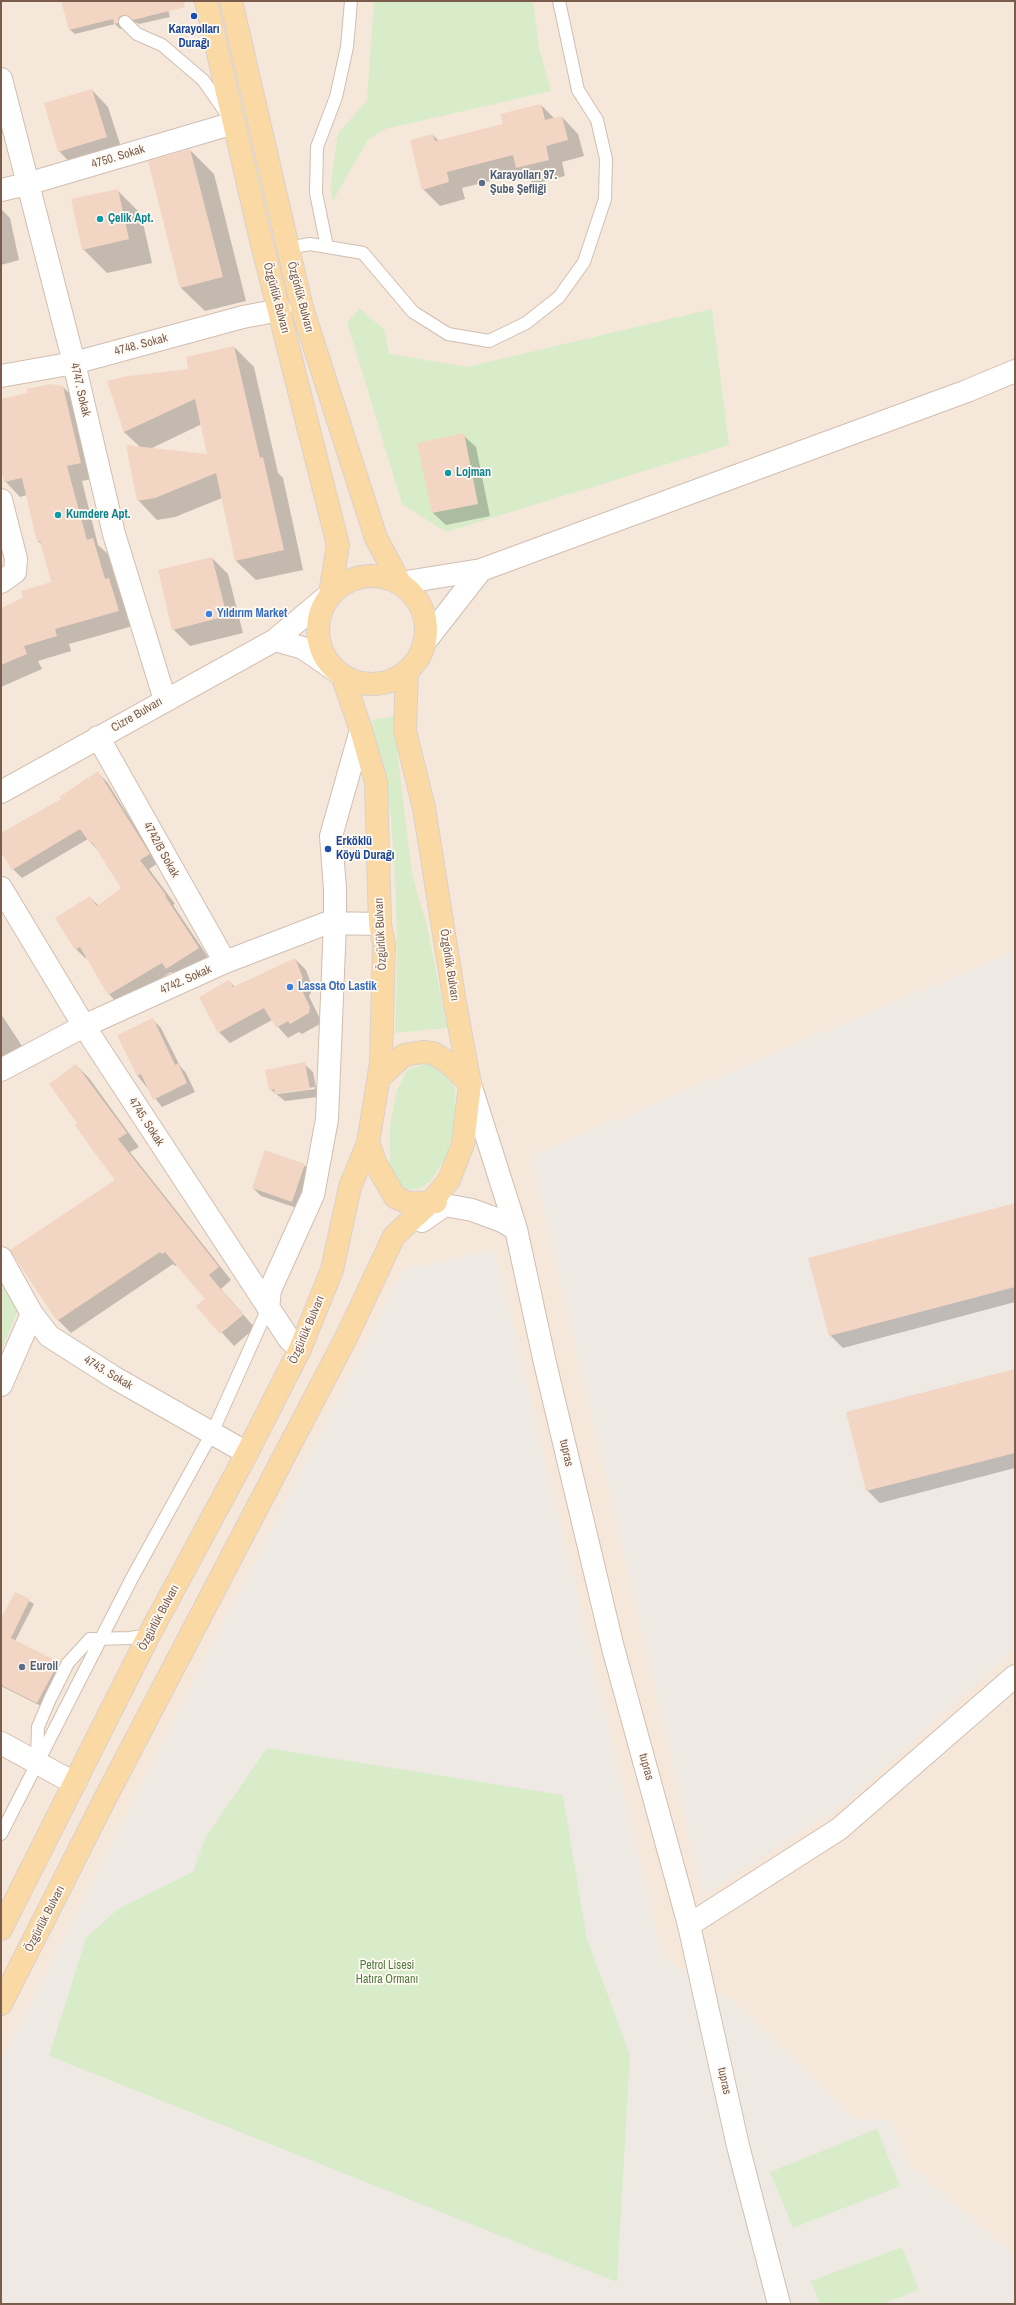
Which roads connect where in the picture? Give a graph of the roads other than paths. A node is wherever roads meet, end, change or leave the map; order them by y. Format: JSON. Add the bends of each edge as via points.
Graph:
{"nodes":[{"id":1,"x":206,"y":1,"type":"edge"},
{"id":2,"x":231,"y":1,"type":"edge"},
{"id":3,"x":351,"y":1,"type":"edge"},
{"id":4,"x":559,"y":1,"type":"edge"},
{"id":5,"x":125,"y":22,"type":"dead end"},
{"id":6,"x":1,"y":79,"type":"edge"},
{"id":7,"x":234,"y":123,"type":"junction"},
{"id":8,"x":27,"y":184,"type":"junction"},
{"id":9,"x":1,"y":190,"type":"edge"},
{"id":10,"x":327,"y":247,"type":"junction"},
{"id":11,"x":287,"y":248,"type":"junction"},
{"id":12,"x":280,"y":310,"type":"junction"},
{"id":13,"x":74,"y":363,"type":"junction"},
{"id":14,"x":1015,"y":371,"type":"edge"},
{"id":15,"x":1,"y":376,"type":"edge"},
{"id":16,"x":1,"y":500,"type":"edge"},
{"id":17,"x":481,"y":570,"type":"junction"},
{"id":18,"x":1,"y":582,"type":"edge"},
{"id":19,"x":400,"y":583,"type":"junction"},
{"id":20,"x":330,"y":594,"type":"junction"},
{"id":21,"x":275,"y":640,"type":"junction"},
{"id":22,"x":424,"y":644,"type":"junction"},
{"id":23,"x":407,"y":671,"type":"junction"},
{"id":24,"x":342,"y":675,"type":"junction"},
{"id":25,"x":165,"y":700,"type":"junction"},
{"id":26,"x":361,"y":730,"type":"junction"},
{"id":27,"x":98,"y":737,"type":"junction"},
{"id":28,"x":1,"y":792,"type":"edge"},
{"id":29,"x":1,"y":888,"type":"edge"},
{"id":30,"x":335,"y":923,"type":"junction"},
{"id":31,"x":380,"y":924,"type":"junction"},
{"id":32,"x":225,"y":962,"type":"junction"},
{"id":33,"x":84,"y":1026,"type":"junction"},
{"id":34,"x":1,"y":1070,"type":"edge"},
{"id":35,"x":379,"y":1078,"type":"junction"},
{"id":36,"x":470,"y":1084,"type":"junction"},
{"id":37,"x":368,"y":1143,"type":"junction"},
{"id":38,"x":438,"y":1203,"type":"junction"},
{"id":39,"x":516,"y":1229,"type":"junction"},
{"id":40,"x":394,"y":1236,"type":"joint"},
{"id":41,"x":1,"y":1258,"type":"edge"},
{"id":42,"x":268,"y":1308,"type":"junction"},
{"id":43,"x":32,"y":1314,"type":"junction"},
{"id":44,"x":300,"y":1349,"type":"junction"},
{"id":45,"x":1,"y":1385,"type":"edge"},
{"id":46,"x":212,"y":1433,"type":"junction"},
{"id":47,"x":247,"y":1454,"type":"junction"},
{"id":48,"x":149,"y":1635,"type":"junction"},
{"id":49,"x":101,"y":1639,"type":"junction"},
{"id":50,"x":1015,"y":1676,"type":"edge"},
{"id":51,"x":1,"y":1743,"type":"edge"},
{"id":52,"x":37,"y":1762,"type":"junction"},
{"id":53,"x":76,"y":1781,"type":"junction"},
{"id":54,"x":1,"y":1834,"type":"edge"},
{"id":55,"x":690,"y":1925,"type":"junction"},
{"id":56,"x":1,"y":1929,"type":"edge"},
{"id":57,"x":1,"y":2004,"type":"edge"},
{"id":58,"x":779,"y":2304,"type":"edge"}],
"edges":[{"from":1,"to":7,"type":"main road","name":"Özgürlük Bulvarı"},
{"from":2,"to":11,"type":"main road","name":"Özgörlük Bulvarı"},
{"from":3,"to":10,"type":"lane","via":[[347,47],[336,97],[317,147],[316,194]]},
{"from":4,"to":10,"type":"lane","via":[[578,90],[597,120],[606,159],[605,199],[584,262],[559,297],[526,323],[490,341],[448,334],[413,312],[363,253]]},
{"from":5,"to":7,"type":"lane","via":[[137,34],[162,45],[203,80]]},
{"from":6,"to":8,"type":"street","name":"4747. Sokak"},
{"from":7,"to":8,"type":"street","name":"4750. Sokak"},
{"from":7,"to":12,"type":"main road","name":"Özgürlük Bulvarı"},
{"from":8,"to":9,"type":"street","name":"4750. Sokak"},
{"from":8,"to":13,"type":"street","name":"4747. Sokak"},
{"from":10,"to":11,"type":"lane","via":[[310,244]]},
{"from":11,"to":19,"type":"main road","name":"Özgörlük Bulvarı","via":[[302,308],[376,538]]},
{"from":12,"to":13,"type":"street","name":"4748. Sokak","via":[[243,317]]},
{"from":12,"to":20,"type":"main road","name":"Özgürlük Bulvarı","via":[[338,545]]},
{"from":13,"to":15,"type":"street","name":"4748. Sokak"},
{"from":13,"to":25,"type":"street","name":"4747. Sokak","via":[[114,534]]},
{"from":14,"to":17,"type":"street"},
{"from":16,"to":18,"type":"street","via":[[16,559],[15,572]]},
{"from":17,"to":19,"type":"street"},
{"from":17,"to":22,"type":"street"},
{"from":19,"to":20,"type":"main road","via":[[371,576],[356,578],[342,584]]},
{"from":19,"to":22,"type":"main road","via":[[413,595],[422,609],[426,626]]},
{"from":20,"to":21,"type":"street","name":"Cizre Bulvarı"},
{"from":20,"to":24,"type":"main road","via":[[321,610],[317,628],[320,646],[328,663]]},
{"from":21,"to":24,"type":"street","via":[[303,648]]},
{"from":21,"to":25,"type":"street","name":"Cizre Bulvarı"},
{"from":22,"to":23,"type":"main road","via":[[418,658]]},
{"from":23,"to":24,"type":"main road","via":[[396,679],[368,684]]},
{"from":23,"to":36,"type":"main road","name":"Özgörlük Bulvarı","via":[[405,731],[424,808]]},
{"from":24,"to":26,"type":"main road","name":"Özgürlük Bulvarı"},
{"from":25,"to":27,"type":"street","name":"Cizre Bulvarı"},
{"from":26,"to":30,"type":"street","via":[[331,836]]},
{"from":26,"to":31,"type":"main road","name":"Özgürlük Bulvarı","via":[[376,782]]},
{"from":27,"to":28,"type":"street","name":"Cizre Bulvarı"},
{"from":27,"to":32,"type":"street","name":"4742/B Sokak"},
{"from":29,"to":33,"type":"street","name":"4745. Sokak"},
{"from":30,"to":31,"type":"street","name":"4742. Sokak"},
{"from":30,"to":32,"type":"street","name":"4742. Sokak","via":[[327,922]]},
{"from":30,"to":42,"type":"street","via":[[324,1134],[313,1195],[270,1290]]},
{"from":31,"to":35,"type":"main road","name":"Özgürlük Bulvarı","via":[[384,944]]},
{"from":32,"to":33,"type":"street","name":"4742. Sokak"},
{"from":33,"to":34,"type":"street","name":"4742. Sokak"},
{"from":33,"to":42,"type":"street","name":"4745. Sokak"},
{"from":35,"to":36,"type":"main road","via":[[404,1055],[422,1052],[433,1053],[449,1063]]},
{"from":35,"to":37,"type":"main road","name":"Özgürlük Bulvarı"},
{"from":36,"to":38,"type":"main road","name":"Özgörlük Bulvarı","via":[[463,1144]]},
{"from":36,"to":39,"type":"street","name":"tupras"},
{"from":37,"to":38,"type":"main road","via":[[376,1164],[395,1197],[408,1203]]},
{"from":37,"to":44,"type":"main road","name":"Özgürlük Bulvarı","via":[[350,1187],[332,1270]]},
{"from":38,"to":39,"type":"street","via":[[472,1210]]},
{"from":38,"to":40,"type":"main road","name":"Özgörlük Bulvarı"},
{"from":39,"to":55,"type":"street","name":"tupras","via":[[613,1648]]},
{"from":40,"to":57,"type":"main road","name":"Özgürlük Bulvarı","via":[[347,1336]]},
{"from":41,"to":43,"type":"street","name":"4743. Sokak"},
{"from":42,"to":44,"type":"street","name":"4745. Sokak","via":[[288,1339]]},
{"from":42,"to":46,"type":"lane"},
{"from":43,"to":45,"type":"street"},
{"from":43,"to":46,"type":"street","name":"4743. Sokak","via":[[49,1336],[115,1378]]},
{"from":44,"to":47,"type":"main road","name":"Özgürlük Bulvarı"},
{"from":46,"to":47,"type":"street","name":"4743. Sokak"},
{"from":46,"to":49,"type":"lane"},
{"from":47,"to":48,"type":"main road","name":"Özgürlük Bulvarı"},
{"from":48,"to":49,"type":"lane"},
{"from":48,"to":53,"type":"main road","name":"Özgürlük Bulvarı"},
{"from":49,"to":52,"type":"lane"},
{"from":49,"to":52,"type":"lane","via":[[90,1639],[68,1663],[38,1727]]},
{"from":50,"to":55,"type":"street","via":[[839,1829]]},
{"from":51,"to":52,"type":"street"},
{"from":52,"to":53,"type":"street","via":[[63,1777]]},
{"from":52,"to":54,"type":"lane"},
{"from":53,"to":56,"type":"main road","name":"Özgürlük Bulvarı"},
{"from":55,"to":58,"type":"street","name":"tupras","via":[[738,2146]]}]}
